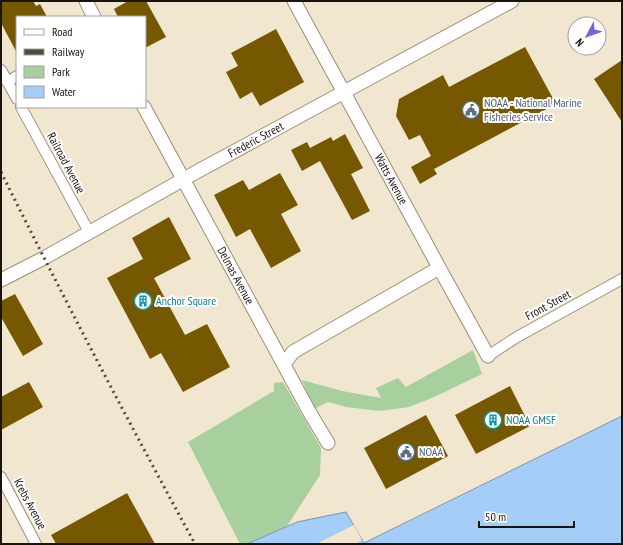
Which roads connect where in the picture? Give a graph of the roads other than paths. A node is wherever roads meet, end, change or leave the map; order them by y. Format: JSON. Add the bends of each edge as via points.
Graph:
{"nodes":[{"id":1,"x":86,"y":1,"type":"edge"},
{"id":2,"x":294,"y":1,"type":"edge"},
{"id":3,"x":512,"y":1,"type":"edge"},
{"id":4,"x":94,"y":16,"type":"edge"},
{"id":5,"x":1,"y":70,"type":"edge"},
{"id":6,"x":16,"y":77,"type":"edge"},
{"id":7,"x":7,"y":82,"type":"junction"},
{"id":8,"x":344,"y":92,"type":"junction"},
{"id":9,"x":16,"y":97,"type":"edge"},
{"id":10,"x":22,"y":108,"type":"edge"},
{"id":11,"x":145,"y":108,"type":"edge"},
{"id":12,"x":184,"y":179,"type":"junction"},
{"id":13,"x":89,"y":232,"type":"junction"},
{"id":14,"x":439,"y":268,"type":"junction"},
{"id":15,"x":622,"y":279,"type":"edge"},
{"id":16,"x":1,"y":280,"type":"edge"},
{"id":17,"x":488,"y":356,"type":"joint"},
{"id":18,"x":284,"y":364,"type":"junction"},
{"id":19,"x":328,"y":443,"type":"dead end"},
{"id":20,"x":1,"y":477,"type":"edge"},
{"id":21,"x":36,"y":544,"type":"edge"}],
"edges":[{"from":1,"to":4,"type":"street"},
{"from":2,"to":8,"type":"street","name":"Watts Avenue"},
{"from":3,"to":8,"type":"street","name":"Frederic Street"},
{"from":5,"to":7,"type":"street"},
{"from":6,"to":7,"type":"street"},
{"from":7,"to":9,"type":"street"},
{"from":8,"to":12,"type":"street","name":"Frederic Street"},
{"from":8,"to":14,"type":"street","name":"Watts Avenue"},
{"from":10,"to":13,"type":"street","name":"Railroad Avenue"},
{"from":11,"to":12,"type":"street","name":"Delmas Avenue"},
{"from":12,"to":13,"type":"street","name":"Frederic Street"},
{"from":12,"to":18,"type":"street","name":"Delmas Avenue"},
{"from":13,"to":16,"type":"street","name":"Frederic Street"},
{"from":14,"to":17,"type":"street","name":"Watts Avenue"},
{"from":14,"to":18,"type":"street","via":[[293,352]]},
{"from":15,"to":17,"type":"street","name":"Front Street","via":[[517,337]]},
{"from":18,"to":19,"type":"street","name":"Delmas Avenue"},
{"from":20,"to":21,"type":"street","name":"Krebs Avenue"}]}
